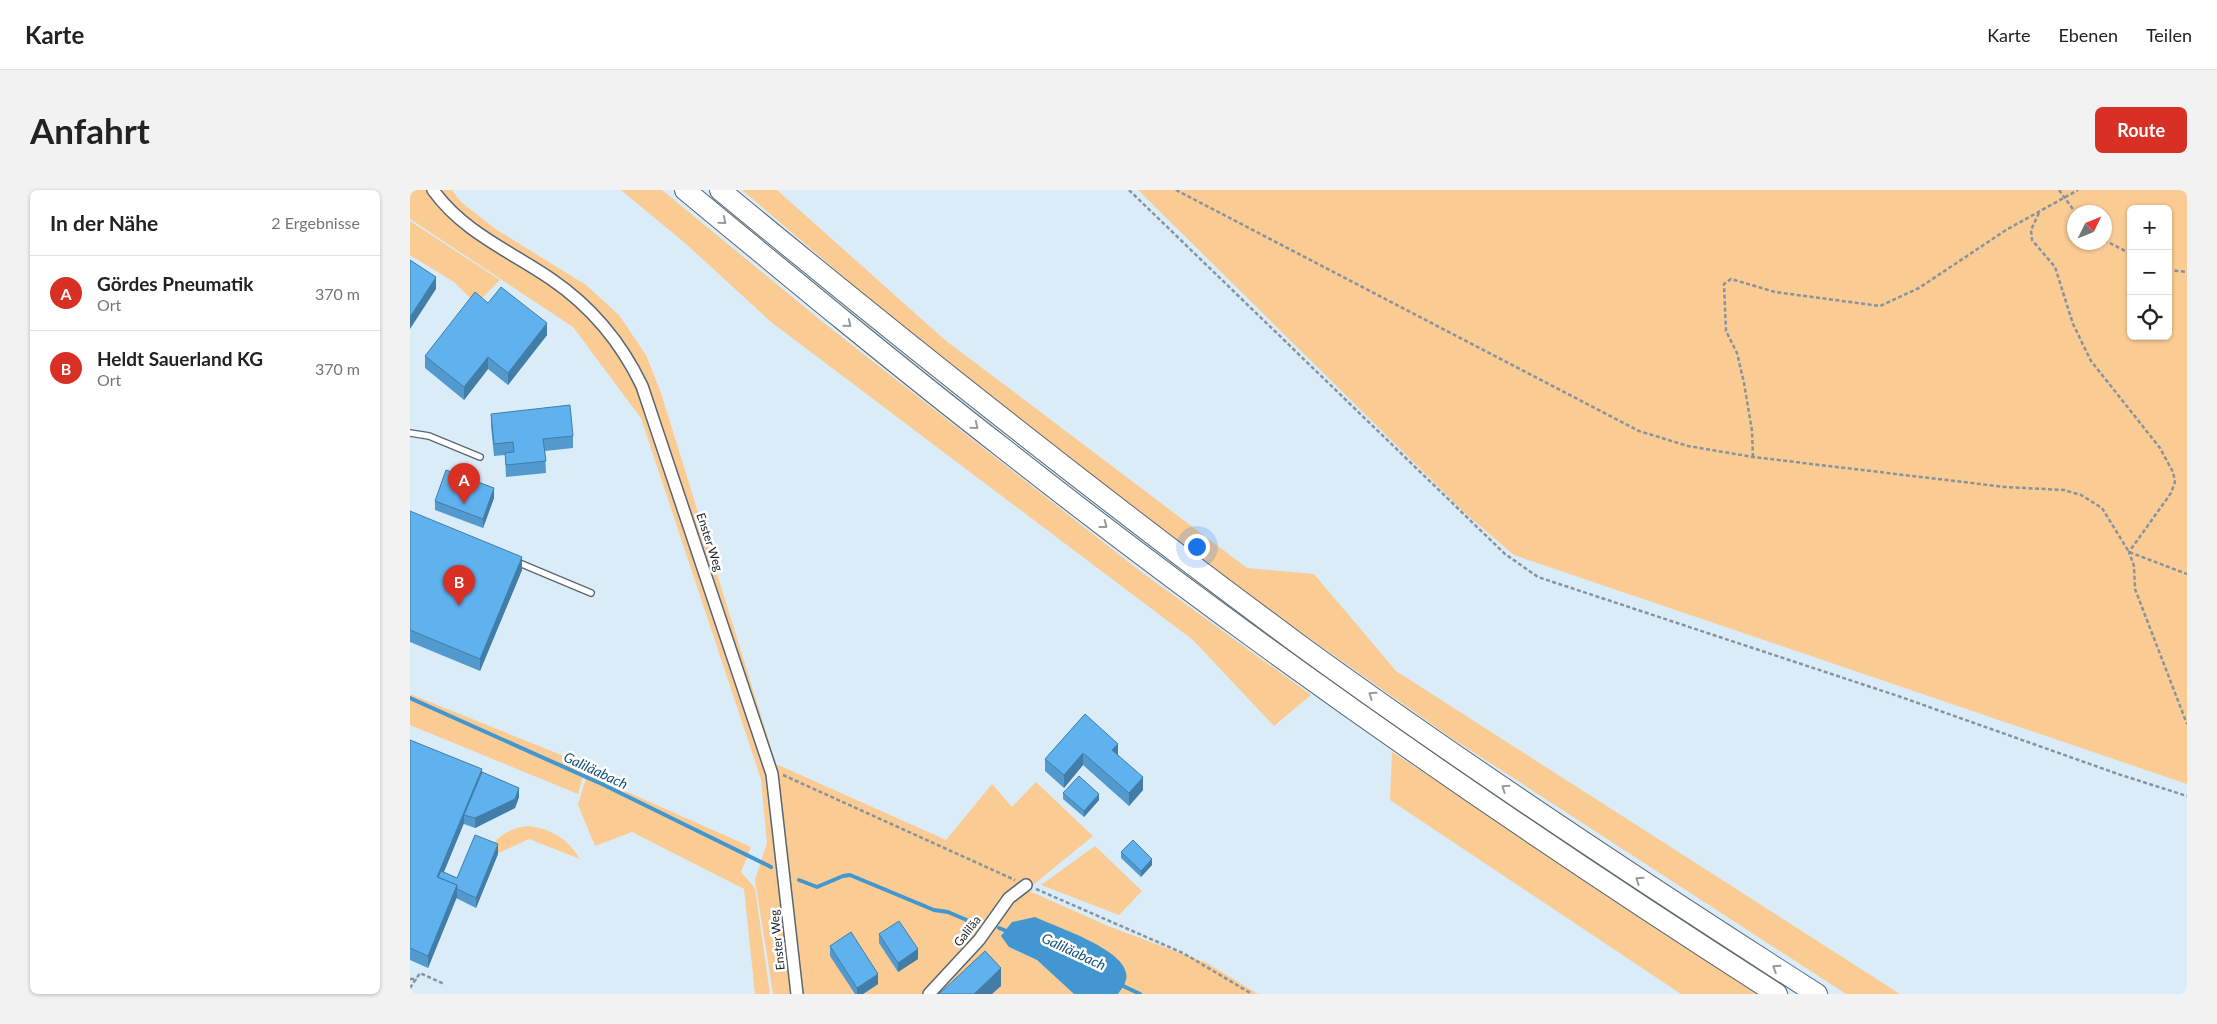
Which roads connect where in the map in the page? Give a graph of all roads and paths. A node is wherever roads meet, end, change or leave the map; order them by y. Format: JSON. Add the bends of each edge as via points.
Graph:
{"nodes":[{"id":1,"x":433,"y":190,"type":"edge"},
{"id":2,"x":685,"y":190,"type":"edge"},
{"id":3,"x":720,"y":190,"type":"edge"},
{"id":4,"x":1129,"y":190,"type":"edge"},
{"id":5,"x":1176,"y":190,"type":"edge"},
{"id":6,"x":2059,"y":190,"type":"edge"},
{"id":7,"x":2078,"y":190,"type":"edge"},
{"id":8,"x":2063,"y":200,"type":"junction"},
{"id":9,"x":2068,"y":205,"type":"edge"},
{"id":10,"x":2039,"y":213,"type":"junction"},
{"id":11,"x":2112,"y":244,"type":"edge"},
{"id":12,"x":2127,"y":252,"type":"edge"},
{"id":13,"x":2172,"y":270,"type":"edge"},
{"id":14,"x":2187,"y":272,"type":"edge"},
{"id":15,"x":410,"y":433,"type":"edge"},
{"id":16,"x":480,"y":457,"type":"dead end"},
{"id":17,"x":1752,"y":457,"type":"junction"},
{"id":18,"x":2129,"y":552,"type":"junction"},
{"id":19,"x":511,"y":559,"type":"edge"},
{"id":20,"x":2187,"y":574,"type":"edge"},
{"id":21,"x":591,"y":593,"type":"dead end"},
{"id":22,"x":2187,"y":724,"type":"edge"},
{"id":23,"x":772,"y":774,"type":"junction"},
{"id":24,"x":2187,"y":796,"type":"edge"},
{"id":25,"x":1026,"y":885,"type":"junction"},
{"id":26,"x":410,"y":979,"type":"edge"},
{"id":27,"x":417,"y":979,"type":"junction"},
{"id":28,"x":444,"y":984,"type":"dead end"},
{"id":29,"x":410,"y":988,"type":"edge"},
{"id":30,"x":797,"y":994,"type":"edge"},
{"id":31,"x":929,"y":994,"type":"edge"},
{"id":32,"x":1252,"y":994,"type":"edge"},
{"id":33,"x":1777,"y":994,"type":"edge"},
{"id":34,"x":1817,"y":994,"type":"edge"}],
"edges":[{"from":1,"to":23,"type":"street","name":"Enster Weg","via":[[461,221],[550,279],[587,308],[630,361],[654,417]]},
{"from":2,"to":33,"type":"highway","one_way":true,"via":[[1004,449],[1291,665],[1628,899]]},
{"from":34,"to":3,"type":"highway","one_way":true,"via":[[1640,880],[1304,648],[1017,431]]},
{"from":4,"to":24,"type":"path","via":[[1505,554],[1538,577]]},
{"from":5,"to":17,"type":"path","via":[[1639,431],[1688,446]]},
{"from":6,"to":8,"type":"path"},
{"from":7,"to":8,"type":"path"},
{"from":8,"to":9,"type":"path"},
{"from":8,"to":10,"type":"path"},
{"from":10,"to":17,"type":"path","via":[[2006,230],[1919,288],[1880,306],[1775,292],[1731,279],[1724,284],[1726,331],[1737,353],[1744,383],[1752,431]]},
{"from":10,"to":18,"type":"path","via":[[2031,230],[2032,240],[2055,267],[2090,361],[2160,448],[2173,472],[2175,482],[2171,493]]},
{"from":11,"to":12,"type":"path"},
{"from":13,"to":14,"type":"path"},
{"from":15,"to":16,"type":"lane","via":[[429,436]]},
{"from":17,"to":18,"type":"path","via":[[2005,487],[2064,490],[2102,508]]},
{"from":18,"to":20,"type":"path"},
{"from":18,"to":22,"type":"path","via":[[2134,566],[2135,590]]},
{"from":19,"to":21,"type":"lane"},
{"from":23,"to":25,"type":"path","via":[[787,776]]},
{"from":23,"to":30,"type":"street","name":"Enster Weg"},
{"from":25,"to":31,"type":"street","name":"Galiläa","via":[[1009,898],[979,940]]},
{"from":25,"to":32,"type":"path","via":[[1183,953]]},
{"from":26,"to":27,"type":"path"},
{"from":27,"to":28,"type":"path","via":[[420,973]]},
{"from":27,"to":29,"type":"path"}]}
